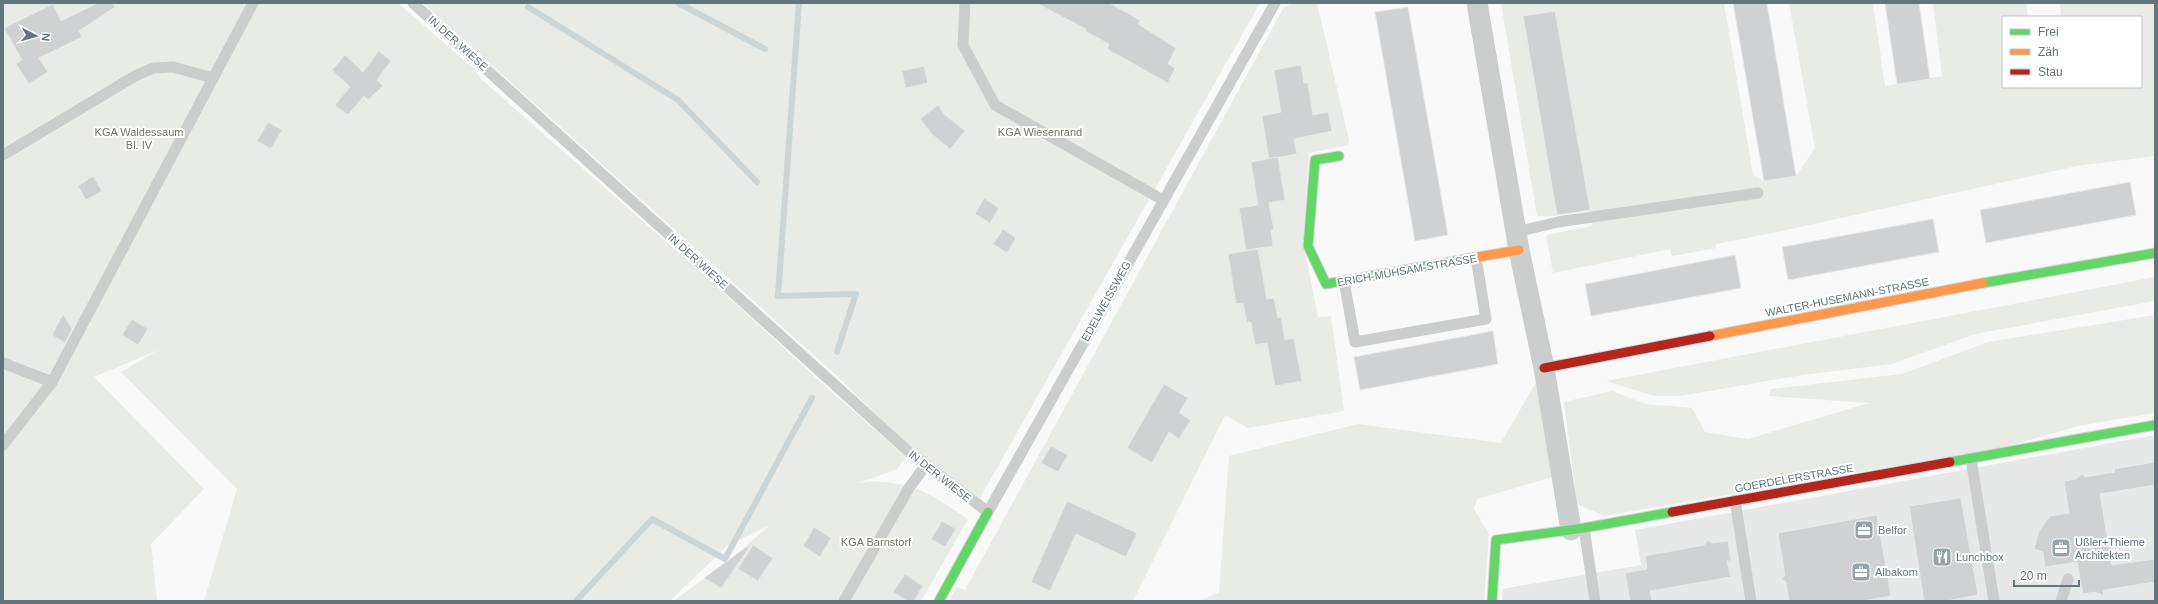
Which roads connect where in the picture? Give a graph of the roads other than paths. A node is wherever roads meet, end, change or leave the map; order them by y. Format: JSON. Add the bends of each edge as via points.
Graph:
{"nodes":[{"id":1,"x":253,"y":3,"type":"edge"},
{"id":2,"x":414,"y":3,"type":"edge"},
{"id":3,"x":965,"y":3,"type":"edge"},
{"id":4,"x":1275,"y":3,"type":"edge"},
{"id":5,"x":1477,"y":3,"type":"edge"},
{"id":6,"x":213,"y":78,"type":"junction"},
{"id":7,"x":3,"y":155,"type":"edge"},
{"id":8,"x":1339,"y":156,"type":"dead end"},
{"id":9,"x":1758,"y":193,"type":"dead end"},
{"id":10,"x":1163,"y":200,"type":"junction"},
{"id":11,"x":1518,"y":241,"type":"junction"},
{"id":12,"x":2155,"y":253,"type":"edge"},
{"id":13,"x":1476,"y":258,"type":"junction"},
{"id":14,"x":1344,"y":281,"type":"junction"},
{"id":15,"x":3,"y":363,"type":"edge"},
{"id":16,"x":1544,"y":368,"type":"junction"},
{"id":17,"x":52,"y":382,"type":"junction"},
{"id":18,"x":2155,"y":425,"type":"edge"},
{"id":19,"x":3,"y":445,"type":"edge"},
{"id":20,"x":1971,"y":459,"type":"junction"},
{"id":21,"x":925,"y":466,"type":"junction"},
{"id":22,"x":1735,"y":500,"type":"junction"},
{"id":23,"x":988,"y":512,"type":"junction"},
{"id":24,"x":1578,"y":529,"type":"junction"},
{"id":25,"x":2068,"y":579,"type":"dead end"},
{"id":26,"x":844,"y":601,"type":"edge"},
{"id":27,"x":939,"y":601,"type":"edge"},
{"id":28,"x":1492,"y":601,"type":"edge"},
{"id":29,"x":1595,"y":601,"type":"edge"},
{"id":30,"x":1751,"y":601,"type":"edge"},
{"id":31,"x":1994,"y":601,"type":"edge"},
{"id":32,"x":2061,"y":601,"type":"edge"}],
"edges":[{"from":1,"to":6,"type":"lane"},
{"from":2,"to":21,"type":"lane","name":"IN DER WIESE"},
{"from":3,"to":10,"type":"lane","via":[[963,45],[995,105]]},
{"from":4,"to":10,"type":"lane","name":"EDELWEISSWEG"},
{"from":5,"to":11,"type":"street"},
{"from":6,"to":7,"type":"lane","via":[[173,68],[152,68]]},
{"from":6,"to":17,"type":"lane"},
{"from":8,"to":14,"type":"street","name":"ERICH-MÜHSAM-STRASSE","via":[[1315,160],[1308,246],[1326,284]]},
{"from":9,"to":11,"type":"lane","via":[[1558,222]]},
{"from":10,"to":23,"type":"lane","name":"EDELWEISSWEG"},
{"from":11,"to":13,"type":"street","name":"ERICH-MÜHSAM-STRASSE"},
{"from":11,"to":16,"type":"street"},
{"from":12,"to":16,"type":"street","name":"WALTER-HUSEMANN-STRASSE","via":[[1966,286]]},
{"from":13,"to":14,"type":"street","name":"ERICH-MÜHSAM-STRASSE"},
{"from":13,"to":14,"type":"lane","via":[[1486,319],[1355,342]]},
{"from":15,"to":17,"type":"lane"},
{"from":16,"to":24,"type":"street"},
{"from":17,"to":19,"type":"lane"},
{"from":18,"to":20,"type":"street","name":"GOERDELERSTRASSE"},
{"from":20,"to":22,"type":"street","name":"GOERDELERSTRASSE"},
{"from":20,"to":31,"type":"lane"},
{"from":21,"to":23,"type":"lane","name":"IN DER WIESE"},
{"from":21,"to":26,"type":"lane","via":[[909,488]]},
{"from":22,"to":24,"type":"street","name":"GOERDELERSTRASSE"},
{"from":22,"to":30,"type":"lane"},
{"from":23,"to":27,"type":"street","name":"EDELWEISSWEG"},
{"from":24,"to":28,"type":"street","name":"GOERDELERSTRASSE","via":[[1496,540]]},
{"from":24,"to":29,"type":"lane"},
{"from":25,"to":32,"type":"lane"}]}
